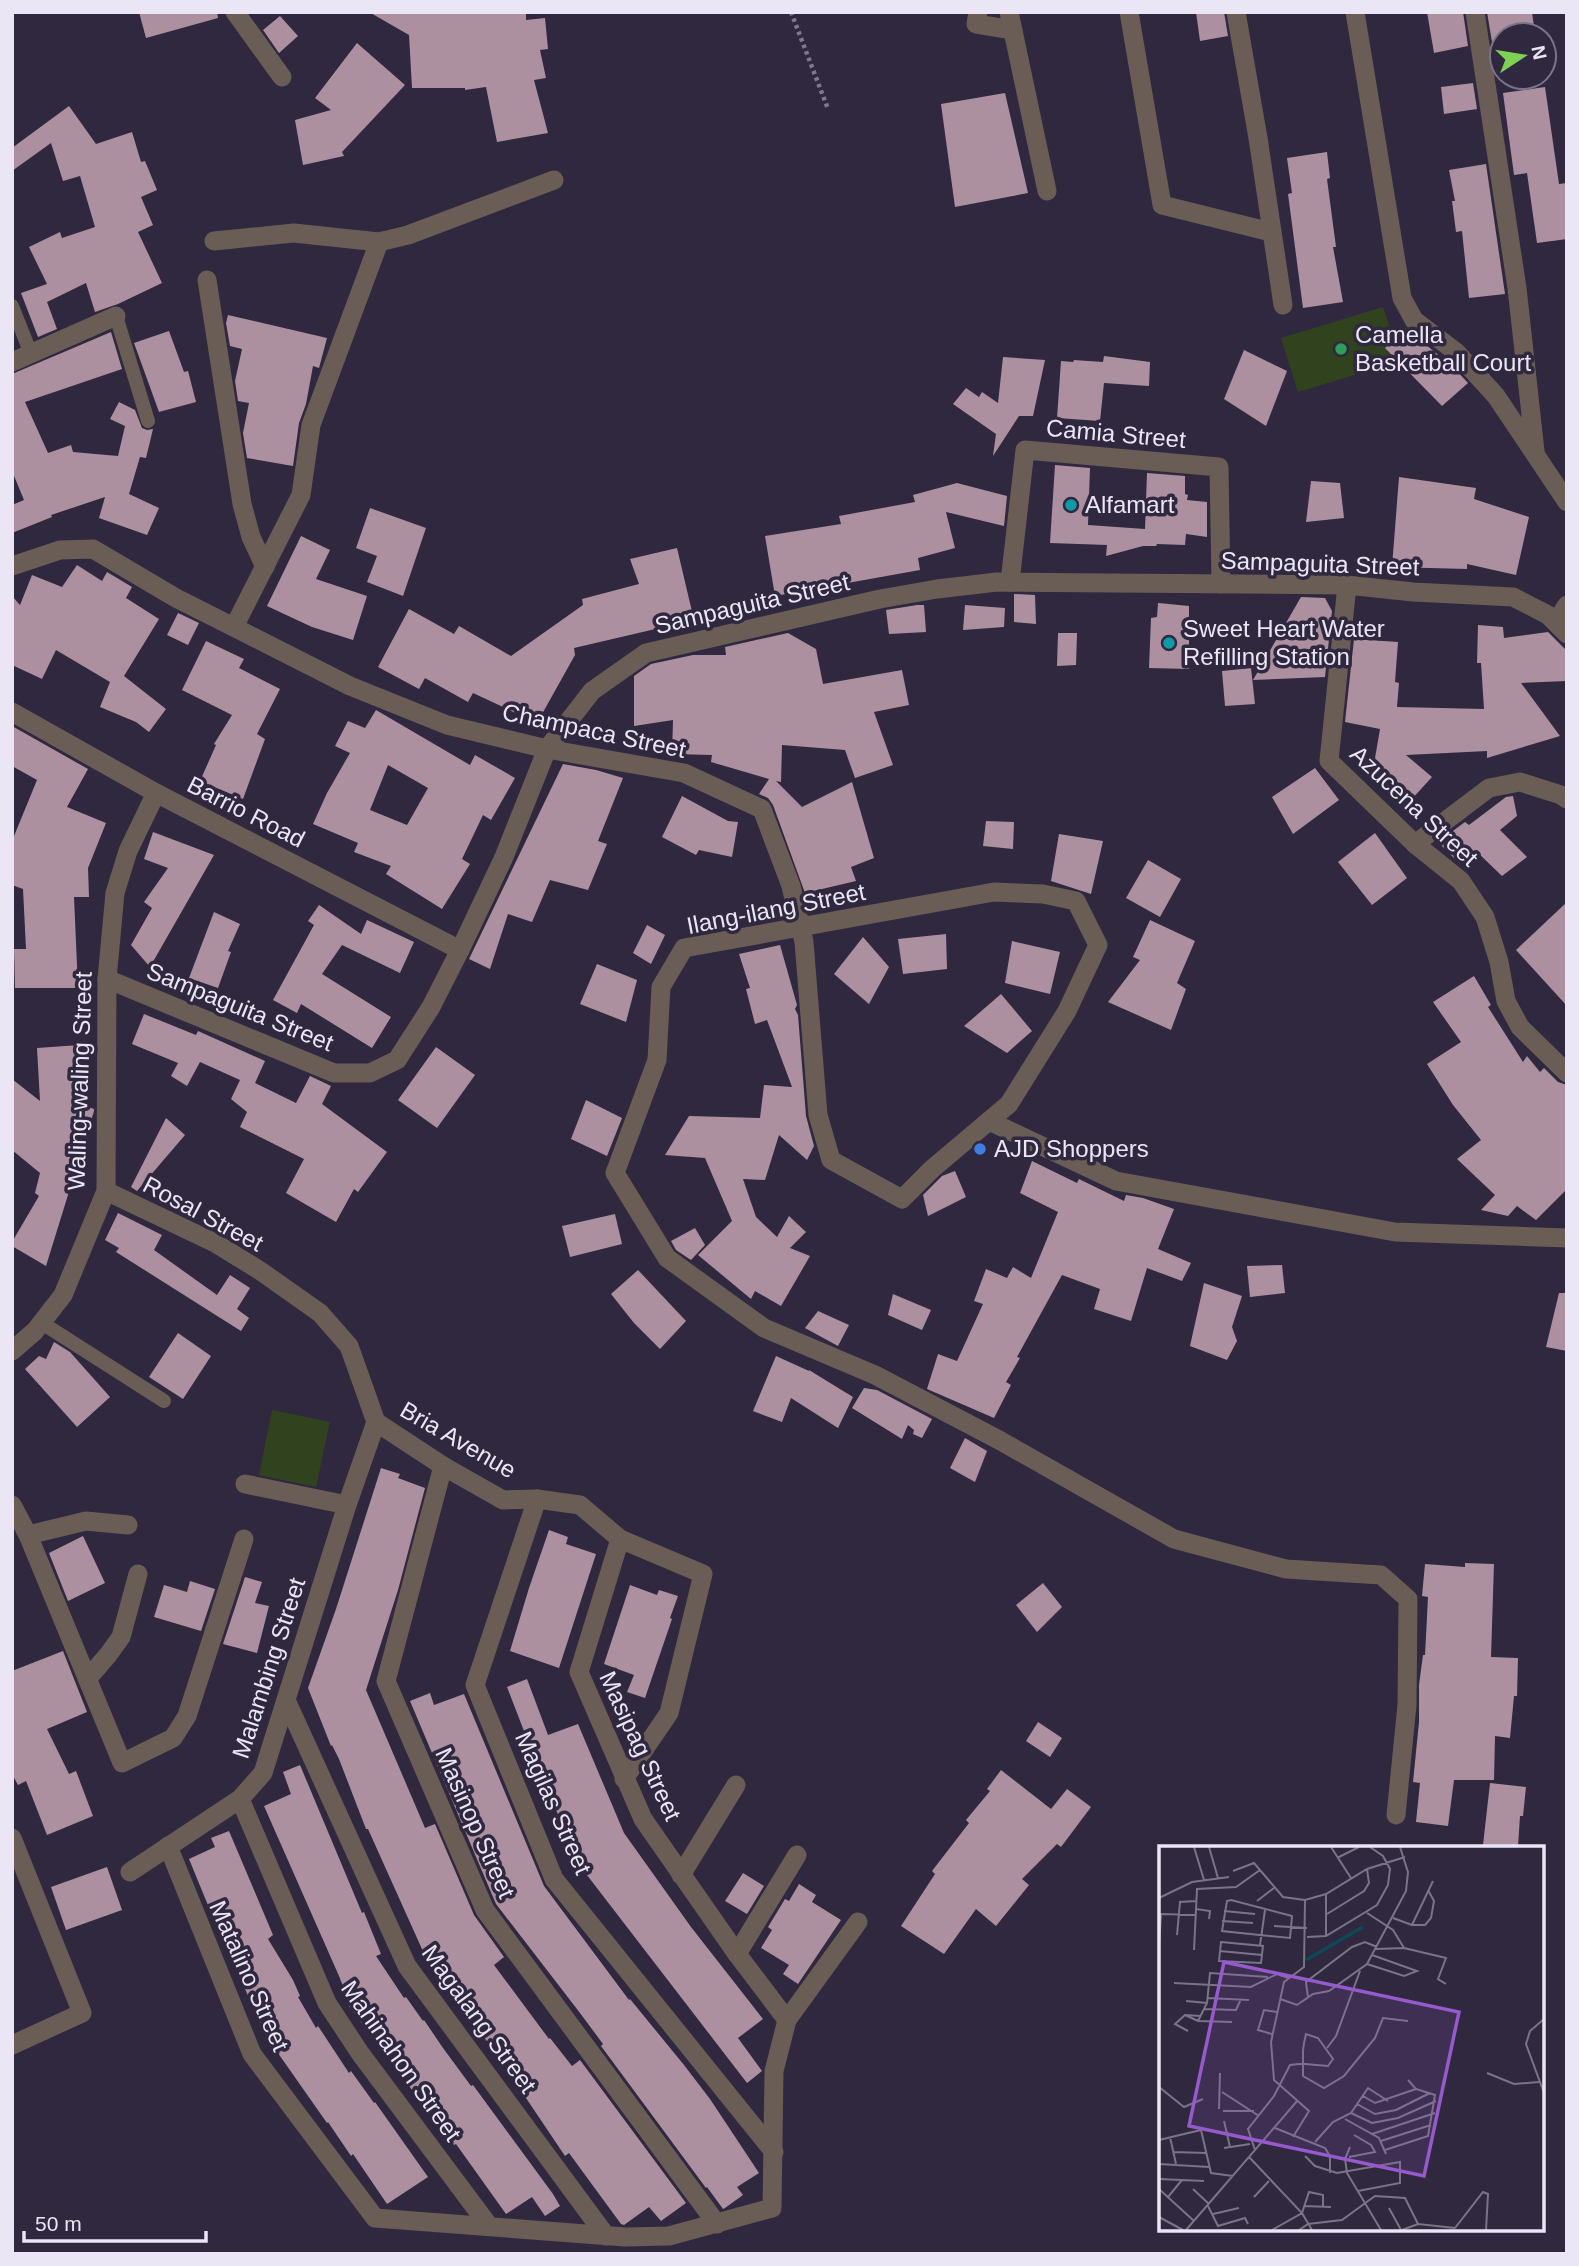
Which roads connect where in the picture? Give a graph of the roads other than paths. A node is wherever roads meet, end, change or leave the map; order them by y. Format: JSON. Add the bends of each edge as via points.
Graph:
{"nodes":[{"id":1,"x":235,"y":12,"type":"edge"},
{"id":2,"x":978,"y":12,"type":"edge"},
{"id":3,"x":1129,"y":12,"type":"edge"},
{"id":4,"x":1236,"y":12,"type":"edge"},
{"id":5,"x":1355,"y":12,"type":"edge"},
{"id":6,"x":1475,"y":12,"type":"edge"},
{"id":7,"x":1011,"y":21,"type":"edge"},
{"id":8,"x":282,"y":77,"type":"dead end"},
{"id":9,"x":554,"y":180,"type":"dead end"},
{"id":10,"x":1047,"y":191,"type":"dead end"},
{"id":11,"x":1272,"y":232,"type":"junction"},
{"id":12,"x":214,"y":241,"type":"dead end"},
{"id":13,"x":379,"y":242,"type":"junction"},
{"id":14,"x":207,"y":280,"type":"dead end"},
{"id":15,"x":1283,"y":305,"type":"dead end"},
{"id":16,"x":12,"y":306,"type":"edge"},
{"id":17,"x":116,"y":316,"type":"joint"},
{"id":18,"x":31,"y":354,"type":"junction"},
{"id":19,"x":12,"y":362,"type":"edge"},
{"id":20,"x":148,"y":421,"type":"dead end"},
{"id":21,"x":1535,"y":456,"type":"junction"},
{"id":22,"x":1567,"y":502,"type":"edge"},
{"id":23,"x":12,"y":566,"type":"edge"},
{"id":24,"x":265,"y":567,"type":"junction"},
{"id":25,"x":1010,"y":582,"type":"junction"},
{"id":26,"x":1220,"y":584,"type":"junction"},
{"id":27,"x":1347,"y":585,"type":"junction"},
{"id":28,"x":1567,"y":605,"type":"edge"},
{"id":29,"x":234,"y":627,"type":"junction"},
{"id":30,"x":1561,"y":628,"type":"edge"},
{"id":31,"x":12,"y":712,"type":"edge"},
{"id":32,"x":547,"y":748,"type":"junction"},
{"id":33,"x":156,"y":793,"type":"junction"},
{"id":34,"x":1567,"y":799,"type":"edge"},
{"id":35,"x":1415,"y":844,"type":"junction"},
{"id":36,"x":801,"y":928,"type":"junction"},
{"id":37,"x":460,"y":950,"type":"junction"},
{"id":38,"x":107,"y":979,"type":"junction"},
{"id":39,"x":1567,"y":1073,"type":"edge"},
{"id":40,"x":989,"y":1121,"type":"junction"},
{"id":41,"x":106,"y":1191,"type":"junction"},
{"id":42,"x":902,"y":1199,"type":"joint"},
{"id":43,"x":1567,"y":1238,"type":"edge"},
{"id":44,"x":277,"y":1283,"type":"joint"},
{"id":45,"x":42,"y":1323,"type":"junction"},
{"id":46,"x":12,"y":1351,"type":"edge"},
{"id":47,"x":164,"y":1401,"type":"dead end"},
{"id":48,"x":376,"y":1422,"type":"junction"},
{"id":49,"x":443,"y":1466,"type":"junction"},
{"id":50,"x":245,"y":1484,"type":"dead end"},
{"id":51,"x":537,"y":1499,"type":"junction"},
{"id":52,"x":12,"y":1505,"type":"edge"},
{"id":53,"x":347,"y":1505,"type":"junction"},
{"id":54,"x":128,"y":1525,"type":"dead end"},
{"id":55,"x":28,"y":1535,"type":"junction"},
{"id":56,"x":244,"y":1539,"type":"dead end"},
{"id":57,"x":620,"y":1539,"type":"junction"},
{"id":58,"x":138,"y":1574,"type":"dead end"},
{"id":59,"x":88,"y":1678,"type":"junction"},
{"id":60,"x":286,"y":1700,"type":"junction"},
{"id":61,"x":624,"y":1779,"type":"junction"},
{"id":62,"x":736,"y":1785,"type":"dead end"},
{"id":63,"x":240,"y":1799,"type":"junction"},
{"id":64,"x":1396,"y":1815,"type":"dead end"},
{"id":65,"x":12,"y":1838,"type":"edge"},
{"id":66,"x":167,"y":1846,"type":"junction"},
{"id":67,"x":797,"y":1855,"type":"dead end"},
{"id":68,"x":130,"y":1872,"type":"dead end"},
{"id":69,"x":681,"y":1875,"type":"junction"},
{"id":70,"x":858,"y":1922,"type":"dead end"},
{"id":71,"x":737,"y":1954,"type":"junction"},
{"id":72,"x":787,"y":2020,"type":"junction"},
{"id":73,"x":12,"y":2045,"type":"edge"},
{"id":74,"x":774,"y":2152,"type":"junction"},
{"id":75,"x":717,"y":2224,"type":"junction"},
{"id":76,"x":489,"y":2226,"type":"junction"},
{"id":77,"x":607,"y":2236,"type":"junction"}],
"edges":[{"from":1,"to":8,"type":"street"},
{"from":2,"to":7,"type":"street","via":[[976,24]]},
{"from":3,"to":11,"type":"street","via":[[1162,205]]},
{"from":4,"to":11,"type":"street"},
{"from":5,"to":21,"type":"street","via":[[1402,298],[1414,320],[1456,352],[1496,396]]},
{"from":6,"to":21,"type":"street","via":[[1517,288]]},
{"from":7,"to":10,"type":"street"},
{"from":9,"to":13,"type":"street"},
{"from":11,"to":15,"type":"street"},
{"from":12,"to":13,"type":"street","via":[[294,233]]},
{"from":13,"to":24,"type":"street","via":[[312,425],[301,495]]},
{"from":14,"to":24,"type":"street","via":[[242,504]]},
{"from":16,"to":18,"type":"lane"},
{"from":17,"to":18,"type":"street"},
{"from":17,"to":20,"type":"lane"},
{"from":18,"to":19,"type":"street"},
{"from":21,"to":22,"type":"street"},
{"from":23,"to":29,"type":"street","name":"Champaca Street","via":[[60,550],[93,549]]},
{"from":24,"to":29,"type":"street"},
{"from":25,"to":26,"type":"street","name":"Sampaguita Street"},
{"from":25,"to":26,"type":"street","name":"Camia Street","via":[[1025,450],[1219,467]]},
{"from":25,"to":32,"type":"street","name":"Sampaguita Street","via":[[880,599],[646,653],[592,691]]},
{"from":26,"to":27,"type":"street","name":"Sampaguita Street"},
{"from":27,"to":30,"type":"street","name":"Sampaguita Street","via":[[1513,597],[1548,615]]},
{"from":27,"to":35,"type":"street","name":"Azucena Street","via":[[1329,761]]},
{"from":28,"to":30,"type":"street"},
{"from":29,"to":32,"type":"street","name":"Champaca Street","via":[[350,686],[447,725]]},
{"from":31,"to":33,"type":"street","name":"Barrio Road"},
{"from":32,"to":36,"type":"street","name":"Champaca Street","via":[[684,773],[762,809],[792,886]]},
{"from":32,"to":37,"type":"street","name":"Sampaguita Street","via":[[504,857]]},
{"from":33,"to":37,"type":"street","name":"Barrio Road"},
{"from":33,"to":38,"type":"street","name":"Waling-waling Street","via":[[128,850],[115,893]]},
{"from":34,"to":35,"type":"street","via":[[1520,782],[1489,788]]},
{"from":35,"to":39,"type":"street","name":"Azucena Street","via":[[1461,881],[1485,916],[1506,1001],[1520,1027]]},
{"from":36,"to":40,"type":"street","name":"Ilang-ilang Street","via":[[994,892],[1076,901],[1098,945],[1067,1012],[1009,1104]]},
{"from":36,"to":42,"type":"street","name":"Champaca Street","via":[[818,1115],[831,1160]]},
{"from":36,"to":64,"type":"street","name":"Ilang-ilang Street","via":[[684,948],[661,987],[657,1060],[615,1172],[667,1258],[764,1328],[875,1375],[1174,1539],[1286,1569],[1381,1574],[1408,1599],[1407,1705]]},
{"from":37,"to":38,"type":"street","name":"Sampaguita Street","via":[[397,1060],[370,1073],[334,1073]]},
{"from":38,"to":41,"type":"street","name":"Waling-waling Street"},
{"from":40,"to":42,"type":"street","name":"Ilang-ilang Street"},
{"from":40,"to":43,"type":"street","via":[[1116,1181],[1395,1232]]},
{"from":41,"to":44,"type":"street","name":"Rosal Street","via":[[215,1243]]},
{"from":41,"to":45,"type":"street","name":"Waling-waling Street","via":[[63,1295]]},
{"from":44,"to":48,"type":"street","name":"Bria Avenue","via":[[320,1313],[349,1346]]},
{"from":45,"to":46,"type":"street","name":"Waling-waling Street"},
{"from":45,"to":47,"type":"lane"},
{"from":48,"to":49,"type":"street","name":"Bria Avenue"},
{"from":48,"to":53,"type":"street","name":"Malambing Street"},
{"from":49,"to":51,"type":"street","name":"Bria Avenue","via":[[503,1500]]},
{"from":49,"to":75,"type":"street","name":"Masinop Street","via":[[386,1681],[485,1910]]},
{"from":50,"to":53,"type":"street"},
{"from":51,"to":57,"type":"street","name":"Bria Avenue","via":[[580,1505]]},
{"from":51,"to":74,"type":"street","name":"Magilas Street","via":[[475,1685],[554,1879]]},
{"from":52,"to":55,"type":"street"},
{"from":53,"to":60,"type":"street","name":"Malambing Street"},
{"from":54,"to":55,"type":"street","via":[[86,1521]]},
{"from":55,"to":59,"type":"street"},
{"from":56,"to":59,"type":"street","via":[[187,1716],[173,1738],[122,1763]]},
{"from":57,"to":61,"type":"street","name":"Masipag Street","via":[[579,1672]]},
{"from":57,"to":61,"type":"street","name":"Bria Avenue","via":[[703,1574],[669,1713]]},
{"from":58,"to":59,"type":"street","via":[[121,1637]]},
{"from":60,"to":63,"type":"street","name":"Malambing Street","via":[[263,1773]]},
{"from":60,"to":77,"type":"street","name":"Magalang Street","via":[[407,1966]]},
{"from":61,"to":69,"type":"street","name":"Masipag Street","via":[[643,1819]]},
{"from":62,"to":69,"type":"street"},
{"from":63,"to":66,"type":"street","name":"Malambing Street"},
{"from":63,"to":76,"type":"street","name":"Mahinahon Street","via":[[327,2003]]},
{"from":65,"to":73,"type":"street","via":[[82,2013]]},
{"from":66,"to":68,"type":"street","name":"Malambing Street"},
{"from":66,"to":76,"type":"street","name":"Matalino Street","via":[[252,2054],[375,2218]]},
{"from":67,"to":71,"type":"street"},
{"from":69,"to":71,"type":"street","name":"Masipag Street"},
{"from":70,"to":72,"type":"street"},
{"from":71,"to":72,"type":"street","name":"Masipag Street"},
{"from":72,"to":74,"type":"street","via":[[774,2071]]},
{"from":74,"to":75,"type":"street","via":[[772,2207]]},
{"from":75,"to":77,"type":"street","via":[[669,2235]]},
{"from":76,"to":77,"type":"street"}]}
